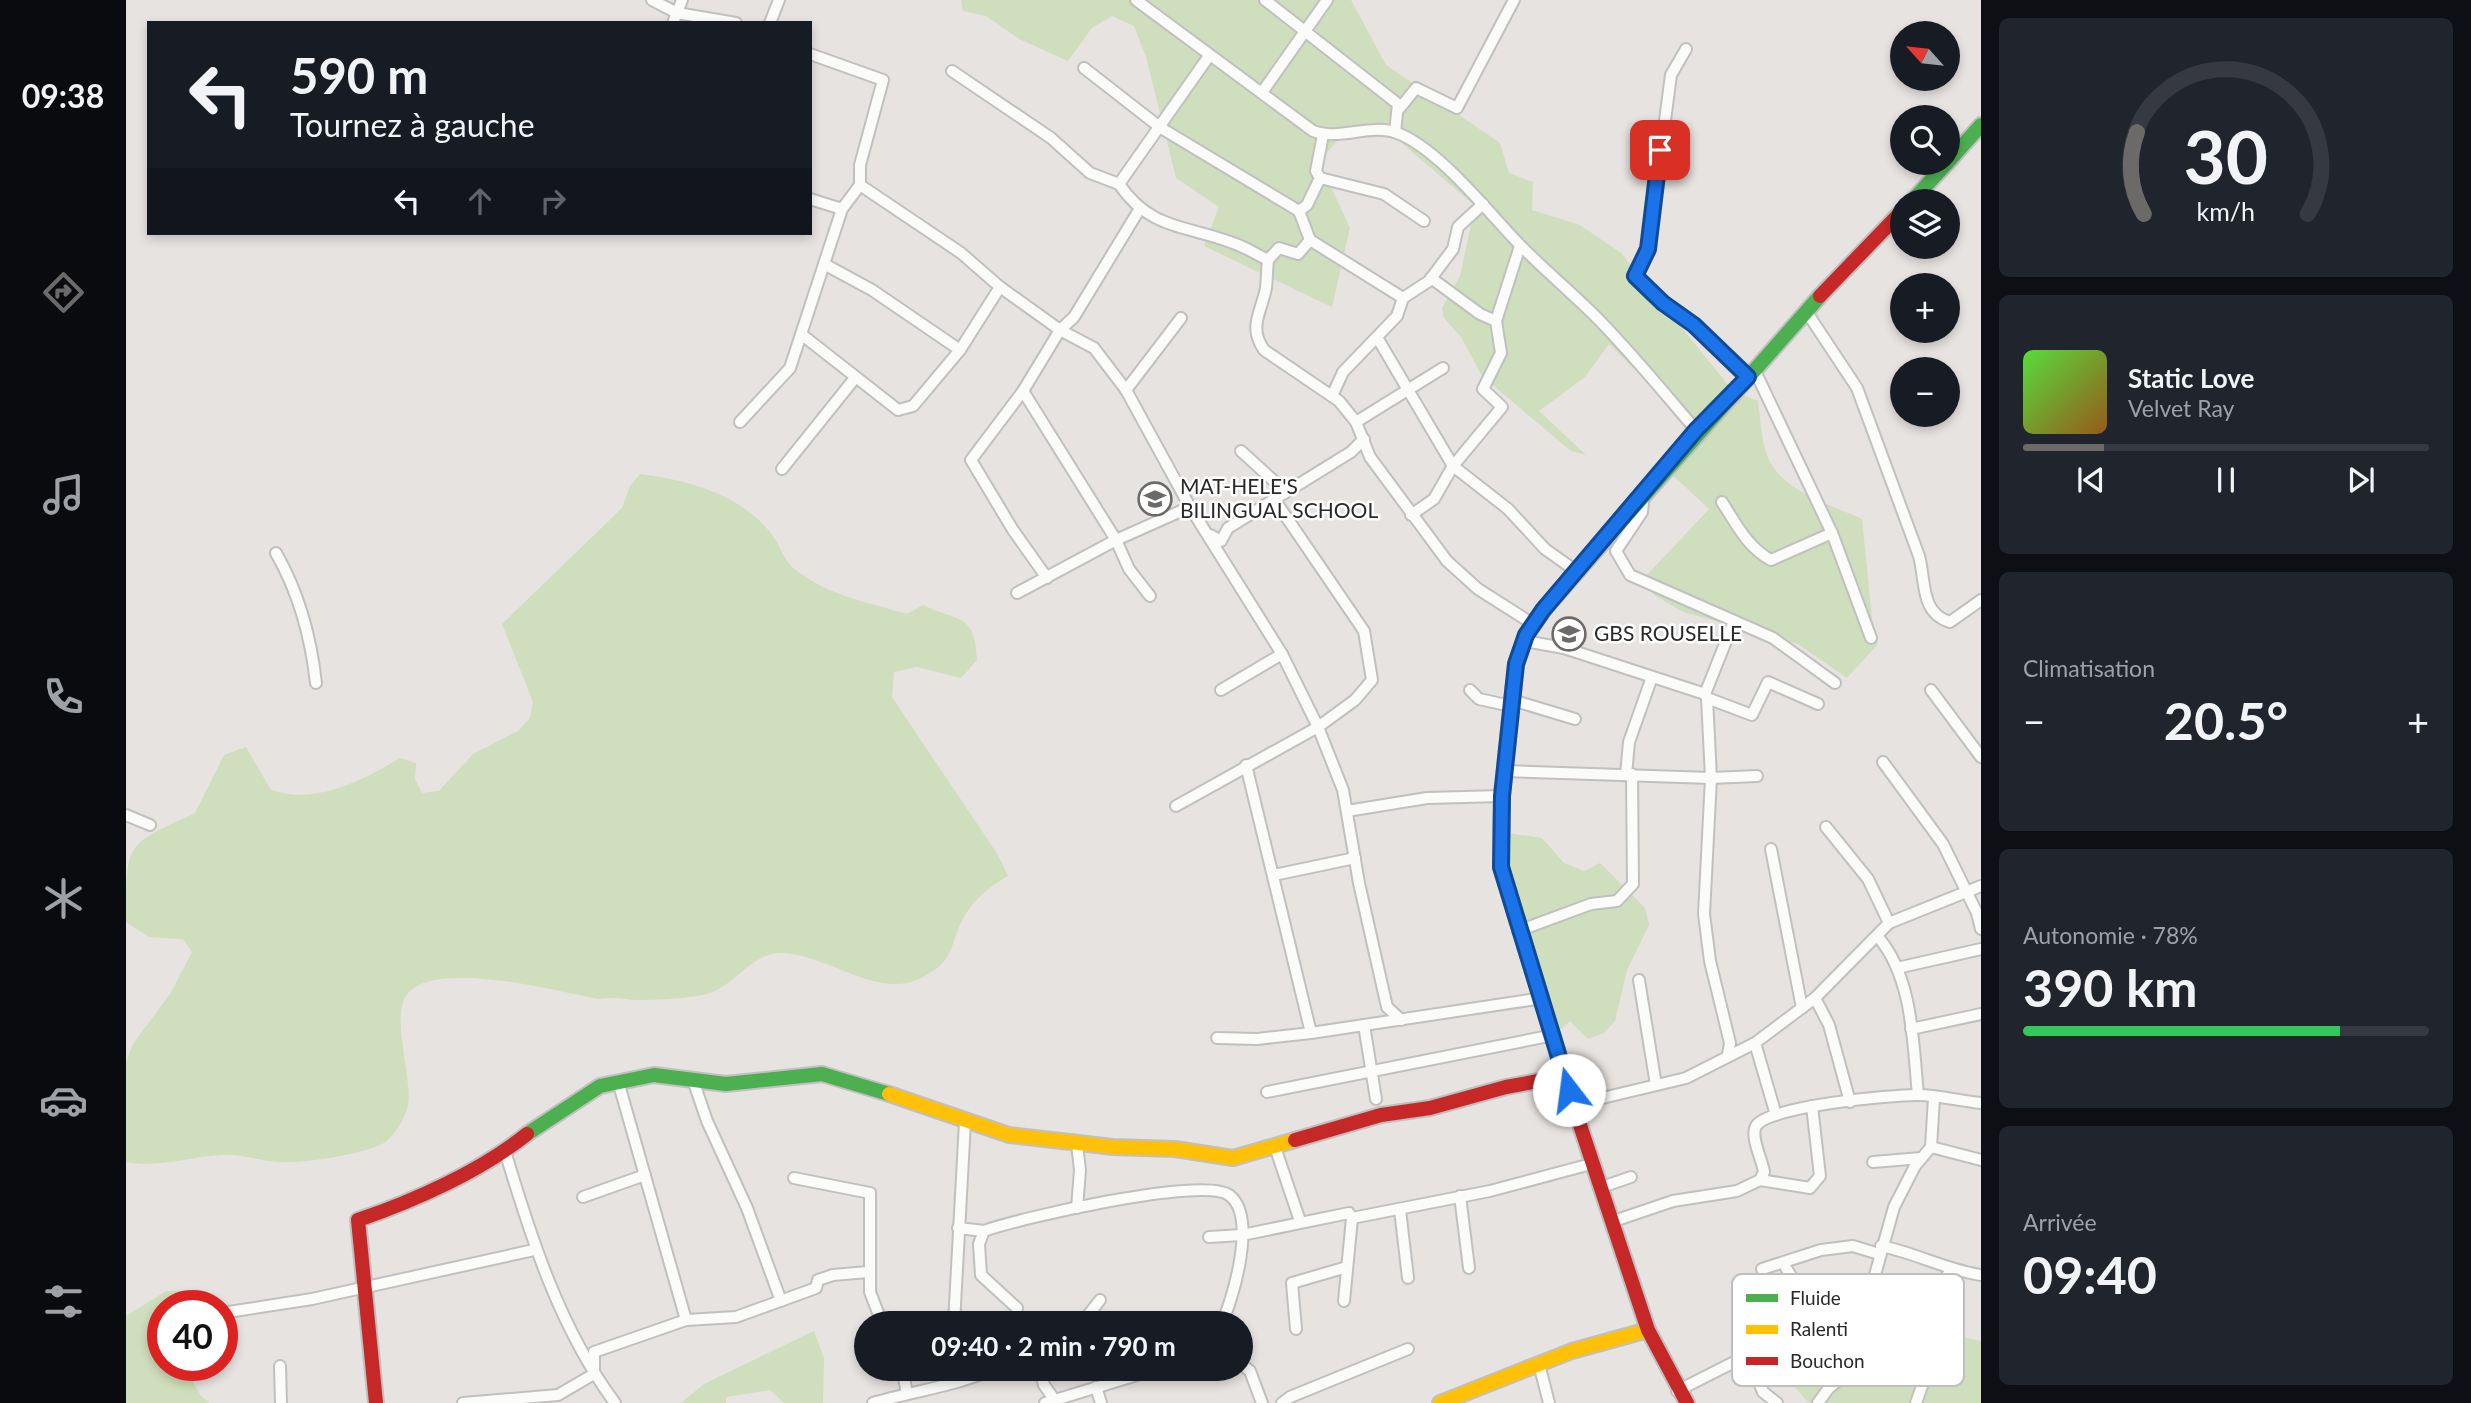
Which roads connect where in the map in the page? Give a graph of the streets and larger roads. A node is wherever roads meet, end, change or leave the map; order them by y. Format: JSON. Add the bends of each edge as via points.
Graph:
{"nodes":[{"id":1,"x":652,"y":0,"type":"edge"},
{"id":2,"x":682,"y":0,"type":"edge"},
{"id":3,"x":779,"y":0,"type":"edge"},
{"id":4,"x":1136,"y":0,"type":"edge"},
{"id":5,"x":1265,"y":0,"type":"edge"},
{"id":6,"x":1327,"y":0,"type":"edge"},
{"id":7,"x":1514,"y":0,"type":"edge"},
{"id":8,"x":675,"y":18,"type":"edge"},
{"id":9,"x":712,"y":21,"type":"edge"},
{"id":10,"x":771,"y":21,"type":"edge"},
{"id":11,"x":1306,"y":30,"type":"junction"},
{"id":12,"x":1686,"y":49,"type":"dead end"},
{"id":13,"x":812,"y":55,"type":"edge"},
{"id":14,"x":1209,"y":56,"type":"junction"},
{"id":15,"x":1084,"y":68,"type":"dead end"},
{"id":16,"x":952,"y":71,"type":"dead end"},
{"id":17,"x":1263,"y":91,"type":"junction"},
{"id":18,"x":1400,"y":108,"type":"junction"},
{"id":19,"x":1981,"y":125,"type":"edge"},
{"id":20,"x":1161,"y":128,"type":"junction"},
{"id":21,"x":1395,"y":132,"type":"junction"},
{"id":22,"x":1323,"y":135,"type":"junction"},
{"id":23,"x":1960,"y":149,"type":"edge"},
{"id":24,"x":1937,"y":175,"type":"edge"},
{"id":25,"x":1320,"y":178,"type":"junction"},
{"id":26,"x":1119,"y":184,"type":"junction"},
{"id":27,"x":860,"y":185,"type":"junction"},
{"id":28,"x":1923,"y":189,"type":"edge"},
{"id":29,"x":812,"y":200,"type":"edge"},
{"id":30,"x":1483,"y":205,"type":"junction"},
{"id":31,"x":842,"y":209,"type":"junction"},
{"id":32,"x":1139,"y":209,"type":"junction"},
{"id":33,"x":1299,"y":211,"type":"junction"},
{"id":34,"x":1424,"y":221,"type":"dead end"},
{"id":35,"x":1890,"y":224,"type":"edge"},
{"id":36,"x":1310,"y":240,"type":"junction"},
{"id":37,"x":1520,"y":246,"type":"junction"},
{"id":38,"x":1268,"y":260,"type":"junction"},
{"id":39,"x":824,"y":264,"type":"junction"},
{"id":40,"x":1431,"y":278,"type":"junction"},
{"id":41,"x":1000,"y":288,"type":"junction"},
{"id":42,"x":1403,"y":298,"type":"junction"},
{"id":43,"x":1806,"y":311,"type":"junction"},
{"id":44,"x":1181,"y":318,"type":"dead end"},
{"id":45,"x":1496,"y":321,"type":"junction"},
{"id":46,"x":1060,"y":330,"type":"junction"},
{"id":47,"x":801,"y":334,"type":"junction"},
{"id":48,"x":1378,"y":339,"type":"junction"},
{"id":49,"x":960,"y":350,"type":"junction"},
{"id":50,"x":1443,"y":368,"type":"dead end"},
{"id":51,"x":1751,"y":374,"type":"junction"},
{"id":52,"x":855,"y":379,"type":"junction"},
{"id":53,"x":1406,"y":389,"type":"junction"},
{"id":54,"x":1126,"y":390,"type":"junction"},
{"id":55,"x":1023,"y":391,"type":"junction"},
{"id":56,"x":1332,"y":396,"type":"junction"},
{"id":57,"x":740,"y":422,"type":"dead end"},
{"id":58,"x":1356,"y":422,"type":"junction"},
{"id":59,"x":1696,"y":430,"type":"junction"},
{"id":60,"x":1364,"y":439,"type":"junction"},
{"id":61,"x":1241,"y":451,"type":"dead end"},
{"id":62,"x":1351,"y":452,"type":"junction"},
{"id":63,"x":1370,"y":457,"type":"junction"},
{"id":64,"x":1453,"y":467,"type":"junction"},
{"id":65,"x":782,"y":469,"type":"dead end"},
{"id":66,"x":1644,"y":491,"type":"junction"},
{"id":67,"x":1286,"y":492,"type":"junction"},
{"id":68,"x":1274,"y":499,"type":"junction"},
{"id":69,"x":1722,"y":502,"type":"dead end"},
{"id":70,"x":1190,"y":508,"type":"junction"},
{"id":71,"x":1411,"y":515,"type":"junction"},
{"id":72,"x":1832,"y":533,"type":"junction"},
{"id":73,"x":1210,"y":535,"type":"junction"},
{"id":74,"x":1116,"y":540,"type":"junction"},
{"id":75,"x":276,"y":553,"type":"dead end"},
{"id":76,"x":1576,"y":571,"type":"junction"},
{"id":77,"x":1047,"y":578,"type":"junction"},
{"id":78,"x":1017,"y":593,"type":"dead end"},
{"id":79,"x":1150,"y":596,"type":"dead end"},
{"id":80,"x":1981,"y":600,"type":"edge"},
{"id":81,"x":1734,"y":621,"type":"junction"},
{"id":82,"x":1533,"y":624,"type":"junction"},
{"id":83,"x":1871,"y":638,"type":"dead end"},
{"id":84,"x":1524,"y":641,"type":"junction"},
{"id":85,"x":1282,"y":654,"type":"junction"},
{"id":86,"x":1652,"y":677,"type":"junction"},
{"id":87,"x":316,"y":683,"type":"dead end"},
{"id":88,"x":1835,"y":683,"type":"dead end"},
{"id":89,"x":1221,"y":690,"type":"dead end"},
{"id":90,"x":1470,"y":690,"type":"dead end"},
{"id":91,"x":1931,"y":690,"type":"dead end"},
{"id":92,"x":1706,"y":696,"type":"junction"},
{"id":93,"x":1511,"y":703,"type":"junction"},
{"id":94,"x":1818,"y":704,"type":"dead end"},
{"id":95,"x":1575,"y":719,"type":"dead end"},
{"id":96,"x":1318,"y":727,"type":"junction"},
{"id":97,"x":1981,"y":757,"type":"edge"},
{"id":98,"x":1883,"y":762,"type":"dead end"},
{"id":99,"x":1247,"y":765,"type":"junction"},
{"id":100,"x":1504,"y":771,"type":"junction"},
{"id":101,"x":1629,"y":774,"type":"junction"},
{"id":102,"x":1757,"y":776,"type":"dead end"},
{"id":103,"x":1711,"y":778,"type":"junction"},
{"id":104,"x":1502,"y":796,"type":"junction"},
{"id":105,"x":1175,"y":806,"type":"dead end"},
{"id":106,"x":1347,"y":811,"type":"junction"},
{"id":107,"x":126,"y":815,"type":"edge"},
{"id":108,"x":150,"y":825,"type":"dead end"},
{"id":109,"x":1826,"y":827,"type":"dead end"},
{"id":110,"x":1771,"y":849,"type":"dead end"},
{"id":111,"x":1355,"y":858,"type":"junction"},
{"id":112,"x":1274,"y":875,"type":"junction"},
{"id":113,"x":1981,"y":886,"type":"edge"},
{"id":114,"x":1965,"y":894,"type":"junction"},
{"id":115,"x":1888,"y":923,"type":"junction"},
{"id":116,"x":1981,"y":929,"type":"edge"},
{"id":117,"x":1518,"y":931,"type":"junction"},
{"id":118,"x":1878,"y":937,"type":"junction"},
{"id":119,"x":1981,"y":949,"type":"edge"},
{"id":120,"x":1897,"y":968,"type":"junction"},
{"id":121,"x":1639,"y":979,"type":"dead end"},
{"id":122,"x":1543,"y":998,"type":"junction"},
{"id":123,"x":1815,"y":999,"type":"junction"},
{"id":124,"x":1802,"y":1008,"type":"junction"},
{"id":125,"x":1981,"y":1014,"type":"edge"},
{"id":126,"x":1401,"y":1020,"type":"junction"},
{"id":127,"x":1364,"y":1025,"type":"junction"},
{"id":128,"x":1911,"y":1029,"type":"junction"},
{"id":129,"x":1311,"y":1033,"type":"junction"},
{"id":130,"x":1554,"y":1035,"type":"junction"},
{"id":131,"x":1217,"y":1038,"type":"dead end"},
{"id":132,"x":1755,"y":1043,"type":"junction"},
{"id":133,"x":1728,"y":1055,"type":"junction"},
{"id":134,"x":1369,"y":1071,"type":"junction"},
{"id":135,"x":1565,"y":1076,"type":"junction"},
{"id":136,"x":693,"y":1080,"type":"junction"},
{"id":137,"x":618,"y":1081,"type":"junction"},
{"id":138,"x":1656,"y":1085,"type":"junction"},
{"id":139,"x":1267,"y":1092,"type":"dead end"},
{"id":140,"x":1918,"y":1095,"type":"junction"},
{"id":141,"x":1934,"y":1098,"type":"junction"},
{"id":142,"x":1376,"y":1099,"type":"dead end"},
{"id":143,"x":1850,"y":1102,"type":"junction"},
{"id":144,"x":1981,"y":1103,"type":"edge"},
{"id":145,"x":1573,"y":1105,"type":"junction"},
{"id":146,"x":1812,"y":1106,"type":"junction"},
{"id":147,"x":1776,"y":1115,"type":"junction"},
{"id":148,"x":965,"y":1122,"type":"junction"},
{"id":149,"x":1077,"y":1144,"type":"junction"},
{"id":150,"x":1275,"y":1147,"type":"junction"},
{"id":151,"x":1931,"y":1147,"type":"junction"},
{"id":152,"x":505,"y":1151,"type":"junction"},
{"id":153,"x":1921,"y":1158,"type":"junction"},
{"id":154,"x":1981,"y":1160,"type":"edge"},
{"id":155,"x":1873,"y":1162,"type":"dead end"},
{"id":156,"x":1591,"y":1164,"type":"junction"},
{"id":157,"x":645,"y":1175,"type":"junction"},
{"id":158,"x":1631,"y":1177,"type":"dead end"},
{"id":159,"x":794,"y":1178,"type":"dead end"},
{"id":160,"x":1760,"y":1180,"type":"junction"},
{"id":161,"x":1599,"y":1188,"type":"junction"},
{"id":162,"x":1460,"y":1196,"type":"junction"},
{"id":163,"x":583,"y":1197,"type":"dead end"},
{"id":164,"x":1077,"y":1208,"type":"junction"},
{"id":165,"x":1400,"y":1210,"type":"junction"},
{"id":166,"x":1352,"y":1218,"type":"junction"},
{"id":167,"x":1300,"y":1221,"type":"junction"},
{"id":168,"x":1611,"y":1222,"type":"junction"},
{"id":169,"x":958,"y":1228,"type":"junction"},
{"id":170,"x":984,"y":1231,"type":"junction"},
{"id":171,"x":1242,"y":1235,"type":"junction"},
{"id":172,"x":1209,"y":1237,"type":"dead end"},
{"id":173,"x":534,"y":1250,"type":"junction"},
{"id":174,"x":1880,"y":1250,"type":"junction"},
{"id":175,"x":1783,"y":1263,"type":"junction"},
{"id":176,"x":1347,"y":1267,"type":"junction"},
{"id":177,"x":1469,"y":1268,"type":"dead end"},
{"id":178,"x":1762,"y":1269,"type":"dead end"},
{"id":179,"x":1951,"y":1270,"type":"junction"},
{"id":180,"x":868,"y":1272,"type":"junction"},
{"id":181,"x":1790,"y":1274,"type":"edge"},
{"id":182,"x":1875,"y":1274,"type":"edge"},
{"id":183,"x":1948,"y":1274,"type":"edge"},
{"id":184,"x":1981,"y":1275,"type":"edge"},
{"id":185,"x":1408,"y":1278,"type":"dead end"},
{"id":186,"x":365,"y":1288,"type":"junction"},
{"id":187,"x":1100,"y":1300,"type":"dead end"},
{"id":188,"x":781,"y":1301,"type":"junction"},
{"id":189,"x":1344,"y":1301,"type":"dead end"},
{"id":190,"x":1017,"y":1308,"type":"dead end"},
{"id":191,"x":238,"y":1310,"type":"edge"},
{"id":192,"x":877,"y":1311,"type":"edge"},
{"id":193,"x":955,"y":1311,"type":"edge"},
{"id":194,"x":1091,"y":1311,"type":"edge"},
{"id":195,"x":1227,"y":1311,"type":"edge"},
{"id":196,"x":686,"y":1320,"type":"junction"},
{"id":197,"x":1296,"y":1329,"type":"dead end"},
{"id":198,"x":1648,"y":1330,"type":"junction"},
{"id":199,"x":1408,"y":1349,"type":"dead end"},
{"id":200,"x":1732,"y":1363,"type":"edge"},
{"id":201,"x":1539,"y":1364,"type":"junction"},
{"id":202,"x":280,"y":1366,"type":"dead end"},
{"id":203,"x":594,"y":1374,"type":"junction"},
{"id":204,"x":1253,"y":1379,"type":"edge"},
{"id":205,"x":905,"y":1381,"type":"edge"},
{"id":206,"x":957,"y":1381,"type":"edge"},
{"id":207,"x":1043,"y":1381,"type":"edge"},
{"id":208,"x":1109,"y":1381,"type":"edge"},
{"id":209,"x":1761,"y":1386,"type":"edge"},
{"id":210,"x":1832,"y":1386,"type":"edge"},
{"id":211,"x":1922,"y":1386,"type":"edge"},
{"id":212,"x":1096,"y":1387,"type":"junction"},
{"id":213,"x":1677,"y":1391,"type":"junction"},
{"id":214,"x":907,"y":1393,"type":"junction"},
{"id":215,"x":503,"y":1401,"type":"edge"},
{"id":216,"x":1050,"y":1401,"type":"edge"},
{"id":217,"x":281,"y":1403,"type":"edge"},
{"id":218,"x":376,"y":1403,"type":"edge"},
{"id":219,"x":463,"y":1403,"type":"edge"},
{"id":220,"x":615,"y":1403,"type":"edge"},
{"id":221,"x":873,"y":1403,"type":"edge"},
{"id":222,"x":1101,"y":1403,"type":"edge"},
{"id":223,"x":1262,"y":1403,"type":"edge"},
{"id":224,"x":1282,"y":1403,"type":"edge"},
{"id":225,"x":1440,"y":1403,"type":"edge"},
{"id":226,"x":1549,"y":1403,"type":"edge"},
{"id":227,"x":1686,"y":1403,"type":"edge"},
{"id":228,"x":1777,"y":1403,"type":"edge"},
{"id":229,"x":1818,"y":1403,"type":"edge"},
{"id":230,"x":1916,"y":1403,"type":"edge"}],
"edges":[{"from":1,"to":8,"type":"street"},
{"from":2,"to":8,"type":"street"},
{"from":3,"to":10,"type":"street"},
{"from":4,"to":14,"type":"street"},
{"from":5,"to":11,"type":"street"},
{"from":6,"to":11,"type":"street"},
{"from":7,"to":18,"type":"street","via":[[1457,108],[1416,88]]},
{"from":8,"to":9,"type":"street"},
{"from":11,"to":17,"type":"street"},
{"from":11,"to":18,"type":"street"},
{"from":12,"to":51,"type":"street","via":[[1671,75],[1648,249],[1635,276]]},
{"from":13,"to":27,"type":"street","via":[[883,80],[860,165]]},
{"from":14,"to":17,"type":"street","via":[[1249,87]]},
{"from":14,"to":20,"type":"street"},
{"from":15,"to":20,"type":"street"},
{"from":16,"to":26,"type":"street","via":[[1051,138],[1090,173]]},
{"from":17,"to":22,"type":"street"},
{"from":18,"to":21,"type":"street"},
{"from":19,"to":23,"type":"street"},
{"from":20,"to":26,"type":"street"},
{"from":20,"to":33,"type":"street"},
{"from":21,"to":22,"type":"street"},
{"from":21,"to":30,"type":"street","via":[[1412,140]]},
{"from":22,"to":25,"type":"street","via":[[1316,171]]},
{"from":24,"to":28,"type":"street"},
{"from":25,"to":33,"type":"street","via":[[1307,205]]},
{"from":25,"to":34,"type":"street","via":[[1384,194]]},
{"from":26,"to":32,"type":"street"},
{"from":27,"to":31,"type":"street"},
{"from":27,"to":41,"type":"street","via":[[961,253]]},
{"from":29,"to":31,"type":"street"},
{"from":30,"to":37,"type":"street"},
{"from":30,"to":40,"type":"street","via":[[1458,227],[1453,249]]},
{"from":31,"to":39,"type":"street"},
{"from":32,"to":38,"type":"street","via":[[1173,228],[1232,243]]},
{"from":32,"to":46,"type":"street","via":[[1074,317]]},
{"from":33,"to":36,"type":"street"},
{"from":35,"to":43,"type":"street"},
{"from":36,"to":38,"type":"street","via":[[1298,254],[1279,248]]},
{"from":36,"to":42,"type":"street"},
{"from":37,"to":45,"type":"street"},
{"from":37,"to":59,"type":"street","via":[[1599,320]]},
{"from":38,"to":56,"type":"street","via":[[1254,328],[1257,339],[1264,350]]},
{"from":39,"to":47,"type":"street"},
{"from":39,"to":49,"type":"street","via":[[872,290]]},
{"from":40,"to":42,"type":"street"},
{"from":40,"to":45,"type":"street"},
{"from":41,"to":46,"type":"street"},
{"from":41,"to":49,"type":"street"},
{"from":42,"to":48,"type":"street","via":[[1397,316]]},
{"from":43,"to":51,"type":"street"},
{"from":43,"to":80,"type":"street","via":[[1853,381],[1872,425],[1919,556],[1926,603],[1936,618],[1950,622]]},
{"from":44,"to":54,"type":"street"},
{"from":45,"to":64,"type":"street","via":[[1501,353],[1483,389],[1502,407]]},
{"from":46,"to":54,"type":"street","via":[[1094,348]]},
{"from":46,"to":55,"type":"street"},
{"from":47,"to":52,"type":"street"},
{"from":47,"to":57,"type":"street","via":[[790,368]]},
{"from":48,"to":53,"type":"street"},
{"from":48,"to":56,"type":"street","via":[[1343,372]]},
{"from":49,"to":52,"type":"street","via":[[913,406],[906,408],[898,410]]},
{"from":50,"to":53,"type":"street"},
{"from":51,"to":59,"type":"street"},
{"from":51,"to":72,"type":"street"},
{"from":52,"to":65,"type":"street"},
{"from":53,"to":58,"type":"street"},
{"from":53,"to":64,"type":"street"},
{"from":54,"to":70,"type":"street"},
{"from":55,"to":74,"type":"street"},
{"from":55,"to":77,"type":"street","via":[[971,460]]},
{"from":56,"to":58,"type":"street"},
{"from":58,"to":60,"type":"street"},
{"from":59,"to":66,"type":"street"},
{"from":60,"to":62,"type":"street"},
{"from":60,"to":63,"type":"street"},
{"from":61,"to":67,"type":"street"},
{"from":62,"to":63,"type":"street"},
{"from":62,"to":67,"type":"street"},
{"from":63,"to":71,"type":"street"},
{"from":64,"to":71,"type":"street","via":[[1434,499]]},
{"from":64,"to":76,"type":"street","via":[[1508,509],[1545,550]]},
{"from":66,"to":76,"type":"street"},
{"from":66,"to":81,"type":"street","via":[[1642,512],[1616,551],[1630,575]]},
{"from":67,"to":68,"type":"street"},
{"from":68,"to":73,"type":"street","via":[[1228,528],[1221,541]]},
{"from":68,"to":96,"type":"street","via":[[1364,631],[1371,680],[1355,700]]},
{"from":69,"to":72,"type":"street","via":[[1759,554],[1771,560]]},
{"from":70,"to":73,"type":"street"},
{"from":70,"to":74,"type":"street"},
{"from":71,"to":82,"type":"street","via":[[1447,561],[1478,589]]},
{"from":72,"to":83,"type":"street"},
{"from":73,"to":85,"type":"street"},
{"from":74,"to":77,"type":"street"},
{"from":74,"to":79,"type":"street","via":[[1129,569]]},
{"from":75,"to":87,"type":"street","via":[[292,580],[312,643]]},
{"from":76,"to":82,"type":"street"},
{"from":77,"to":78,"type":"street"},
{"from":81,"to":88,"type":"street","via":[[1773,638]]},
{"from":81,"to":92,"type":"street"},
{"from":82,"to":84,"type":"street"},
{"from":84,"to":86,"type":"street","via":[[1564,648]]},
{"from":84,"to":93,"type":"street"},
{"from":85,"to":89,"type":"street"},
{"from":85,"to":96,"type":"street"},
{"from":86,"to":92,"type":"street"},
{"from":86,"to":101,"type":"street","via":[[1629,742]]},
{"from":90,"to":93,"type":"street","via":[[1479,699]]},
{"from":91,"to":97,"type":"street"},
{"from":92,"to":94,"type":"street","via":[[1752,715],[1768,682]]},
{"from":92,"to":103,"type":"street"},
{"from":93,"to":95,"type":"street"},
{"from":93,"to":100,"type":"street"},
{"from":96,"to":99,"type":"street"},
{"from":96,"to":106,"type":"street"},
{"from":98,"to":114,"type":"street","via":[[1943,844]]},
{"from":99,"to":105,"type":"street"},
{"from":99,"to":112,"type":"street"},
{"from":100,"to":101,"type":"street"},
{"from":100,"to":104,"type":"street"},
{"from":101,"to":103,"type":"street"},
{"from":101,"to":117,"type":"street","via":[[1633,884],[1617,901],[1591,904]]},
{"from":102,"to":103,"type":"street"},
{"from":103,"to":133,"type":"street","via":[[1704,914],[1730,1044]]},
{"from":104,"to":106,"type":"street","via":[[1427,798]]},
{"from":104,"to":117,"type":"street","via":[[1501,867]]},
{"from":106,"to":111,"type":"street"},
{"from":107,"to":108,"type":"street"},
{"from":109,"to":115,"type":"street","via":[[1868,879]]},
{"from":110,"to":124,"type":"street"},
{"from":111,"to":112,"type":"street"},
{"from":111,"to":126,"type":"street","via":[[1387,1007]]},
{"from":112,"to":129,"type":"street"},
{"from":113,"to":114,"type":"street"},
{"from":114,"to":115,"type":"street"},
{"from":114,"to":116,"type":"street"},
{"from":115,"to":118,"type":"street"},
{"from":117,"to":122,"type":"street"},
{"from":118,"to":120,"type":"street"},
{"from":118,"to":123,"type":"street"},
{"from":119,"to":120,"type":"street"},
{"from":120,"to":128,"type":"street"},
{"from":121,"to":138,"type":"street"},
{"from":122,"to":126,"type":"street"},
{"from":122,"to":130,"type":"street"},
{"from":123,"to":124,"type":"street"},
{"from":123,"to":143,"type":"street","via":[[1829,1025]]},
{"from":124,"to":132,"type":"street"},
{"from":125,"to":128,"type":"street"},
{"from":126,"to":127,"type":"street"},
{"from":127,"to":129,"type":"street"},
{"from":127,"to":134,"type":"street"},
{"from":128,"to":140,"type":"street"},
{"from":129,"to":131,"type":"street"},
{"from":130,"to":134,"type":"street"},
{"from":130,"to":135,"type":"street"},
{"from":132,"to":133,"type":"street"},
{"from":132,"to":147,"type":"street"},
{"from":133,"to":138,"type":"street","via":[[1686,1078]]},
{"from":134,"to":139,"type":"street"},
{"from":134,"to":142,"type":"street"},
{"from":135,"to":145,"type":"street"},
{"from":135,"to":150,"type":"street","via":[[1381,1115]]},
{"from":136,"to":137,"type":"street","via":[[654,1075]]},
{"from":136,"to":148,"type":"street","via":[[726,1084],[822,1074],[956,1115]]},
{"from":136,"to":188,"type":"street"},
{"from":137,"to":152,"type":"street","via":[[600,1086],[541,1122]]},
{"from":137,"to":157,"type":"street"},
{"from":138,"to":145,"type":"street"},
{"from":140,"to":141,"type":"street"},
{"from":140,"to":143,"type":"street"},
{"from":141,"to":144,"type":"street"},
{"from":141,"to":151,"type":"street"},
{"from":143,"to":146,"type":"street"},
{"from":145,"to":156,"type":"street"},
{"from":146,"to":147,"type":"street"},
{"from":146,"to":160,"type":"street","via":[[1820,1176],[1810,1188]]},
{"from":147,"to":160,"type":"street","via":[[1755,1128],[1764,1172]]},
{"from":148,"to":149,"type":"street","via":[[1009,1135]]},
{"from":148,"to":169,"type":"street"},
{"from":149,"to":150,"type":"street","via":[[1175,1149],[1233,1158]]},
{"from":149,"to":164,"type":"street"},
{"from":150,"to":167,"type":"street"},
{"from":151,"to":153,"type":"street"},
{"from":151,"to":154,"type":"street"},
{"from":152,"to":173,"type":"street"},
{"from":152,"to":186,"type":"street","via":[[394,1208],[358,1220]]},
{"from":153,"to":155,"type":"street"},
{"from":153,"to":174,"type":"street","via":[[1894,1207]]},
{"from":156,"to":161,"type":"street"},
{"from":156,"to":162,"type":"street"},
{"from":157,"to":163,"type":"street"},
{"from":157,"to":196,"type":"street"},
{"from":158,"to":161,"type":"street"},
{"from":159,"to":180,"type":"street","via":[[867,1190],[871,1212]]},
{"from":160,"to":168,"type":"street","via":[[1737,1191],[1673,1201]]},
{"from":161,"to":168,"type":"street"},
{"from":162,"to":165,"type":"street"},
{"from":162,"to":177,"type":"street"},
{"from":164,"to":170,"type":"street"},
{"from":164,"to":171,"type":"street","via":[[1209,1189],[1230,1195]]},
{"from":165,"to":166,"type":"street"},
{"from":165,"to":185,"type":"street"},
{"from":166,"to":167,"type":"street","via":[[1349,1213]]},
{"from":166,"to":176,"type":"street"},
{"from":167,"to":171,"type":"street"},
{"from":168,"to":198,"type":"street"},
{"from":169,"to":170,"type":"street"},
{"from":169,"to":193,"type":"street"},
{"from":170,"to":190,"type":"street","via":[[979,1244],[981,1275]]},
{"from":171,"to":172,"type":"street"},
{"from":171,"to":195,"type":"street"},
{"from":173,"to":186,"type":"street"},
{"from":173,"to":203,"type":"street"},
{"from":174,"to":175,"type":"street","via":[[1853,1246],[1821,1250]]},
{"from":174,"to":179,"type":"street"},
{"from":174,"to":182,"type":"street"},
{"from":175,"to":178,"type":"street"},
{"from":175,"to":181,"type":"street"},
{"from":176,"to":189,"type":"street"},
{"from":176,"to":197,"type":"street","via":[[1292,1283]]},
{"from":179,"to":183,"type":"street"},
{"from":179,"to":184,"type":"street"},
{"from":180,"to":188,"type":"street","via":[[833,1275],[818,1280],[816,1288]]},
{"from":180,"to":192,"type":"street"},
{"from":186,"to":191,"type":"street"},
{"from":186,"to":218,"type":"street"},
{"from":187,"to":194,"type":"street"},
{"from":188,"to":196,"type":"street","via":[[736,1317]]},
{"from":196,"to":203,"type":"street","via":[[594,1352]]},
{"from":198,"to":201,"type":"street"},
{"from":198,"to":213,"type":"street"},
{"from":199,"to":224,"type":"street"},
{"from":200,"to":213,"type":"street"},
{"from":201,"to":225,"type":"street"},
{"from":201,"to":226,"type":"street"},
{"from":202,"to":217,"type":"street"},
{"from":203,"to":215,"type":"street","via":[[558,1395]]},
{"from":203,"to":220,"type":"street"},
{"from":204,"to":223,"type":"street"},
{"from":205,"to":214,"type":"street"},
{"from":206,"to":214,"type":"street"},
{"from":207,"to":216,"type":"street"},
{"from":208,"to":212,"type":"street"},
{"from":209,"to":228,"type":"street"},
{"from":210,"to":229,"type":"street"},
{"from":211,"to":230,"type":"street"},
{"from":212,"to":216,"type":"street"},
{"from":212,"to":222,"type":"street"},
{"from":213,"to":227,"type":"street"},
{"from":214,"to":221,"type":"street"},
{"from":215,"to":219,"type":"street"}]}
